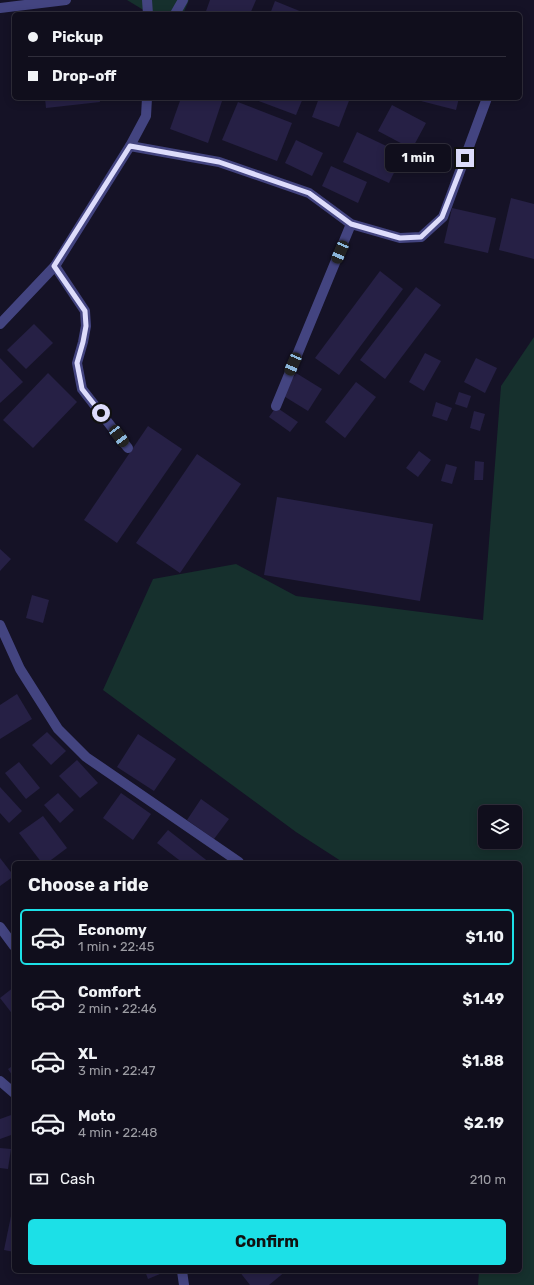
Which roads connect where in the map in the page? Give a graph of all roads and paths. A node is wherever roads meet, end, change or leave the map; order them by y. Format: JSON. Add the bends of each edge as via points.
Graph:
{"nodes":[{"id":1,"x":66,"y":0,"type":"edge"},
{"id":2,"x":147,"y":0,"type":"edge"},
{"id":3,"x":183,"y":0,"type":"edge"},
{"id":4,"x":0,"y":8,"type":"edge"},
{"id":5,"x":148,"y":12,"type":"edge"},
{"id":6,"x":176,"y":12,"type":"edge"},
{"id":7,"x":147,"y":100,"type":"edge"},
{"id":8,"x":486,"y":100,"type":"edge"},
{"id":9,"x":130,"y":146,"type":"junction"},
{"id":10,"x":351,"y":224,"type":"junction"},
{"id":11,"x":54,"y":266,"type":"junction"},
{"id":12,"x":0,"y":324,"type":"edge"},
{"id":13,"x":276,"y":406,"type":"dead end"},
{"id":14,"x":128,"y":448,"type":"dead end"},
{"id":15,"x":0,"y":625,"type":"edge"},
{"id":16,"x":238,"y":861,"type":"edge"},
{"id":17,"x":0,"y":926,"type":"edge"},
{"id":18,"x":12,"y":943,"type":"edge"},
{"id":19,"x":0,"y":1081,"type":"edge"},
{"id":20,"x":12,"y":1091,"type":"edge"},
{"id":21,"x":182,"y":1273,"type":"edge"},
{"id":22,"x":184,"y":1285,"type":"edge"}],
"edges":[{"from":1,"to":4,"type":"street"},
{"from":2,"to":5,"type":"street"},
{"from":3,"to":6,"type":"street"},
{"from":7,"to":9,"type":"street","via":[[146,116]]},
{"from":8,"to":10,"type":"street","via":[[442,217],[421,237],[400,238]]},
{"from":9,"to":10,"type":"street","via":[[219,162],[309,193]]},
{"from":9,"to":11,"type":"street"},
{"from":10,"to":13,"type":"street"},
{"from":11,"to":12,"type":"street"},
{"from":11,"to":14,"type":"street","via":[[85,311],[86,326],[77,363],[82,389]]},
{"from":15,"to":16,"type":"street","via":[[20,669],[54,723],[86,756]]},
{"from":17,"to":18,"type":"street"},
{"from":19,"to":20,"type":"street"},
{"from":21,"to":22,"type":"street"}]}
